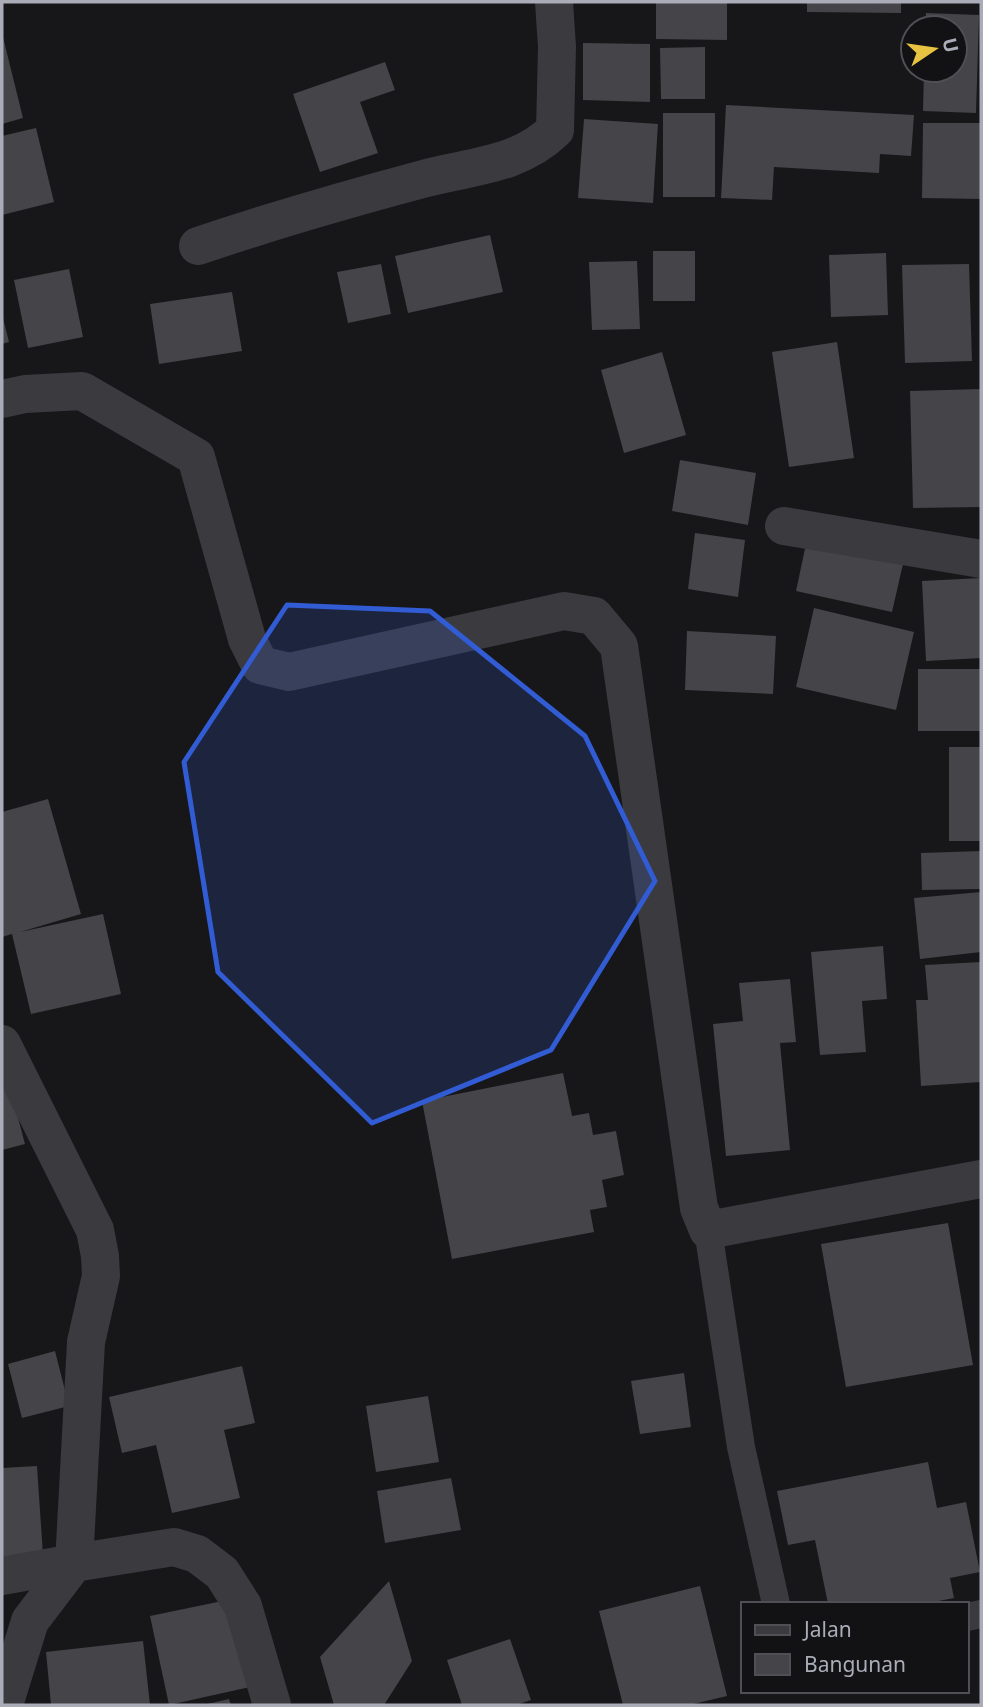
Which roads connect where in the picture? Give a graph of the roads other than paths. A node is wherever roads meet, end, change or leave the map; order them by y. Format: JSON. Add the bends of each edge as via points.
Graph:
{"nodes":[{"id":1,"x":554,"y":2,"type":"edge"},
{"id":2,"x":198,"y":246,"type":"dead end"},
{"id":3,"x":2,"y":399,"type":"edge"},
{"id":4,"x":784,"y":526,"type":"dead end"},
{"id":5,"x":981,"y":559,"type":"edge"},
{"id":6,"x":2,"y":1044,"type":"edge"},
{"id":7,"x":981,"y":1180,"type":"edge"},
{"id":8,"x":708,"y":1230,"type":"junction"},
{"id":9,"x":74,"y":1563,"type":"junction"},
{"id":10,"x":2,"y":1576,"type":"edge"},
{"id":11,"x":776,"y":1602,"type":"edge"},
{"id":12,"x":4,"y":1705,"type":"edge"},
{"id":13,"x":272,"y":1705,"type":"edge"}],
"edges":[{"from":1,"to":2,"type":"street","via":[[555,130],[541,144],[518,157],[425,178]]},
{"from":3,"to":8,"type":"street","via":[[82,391],[196,457],[247,639],[260,665],[289,672],[564,611],[594,616],[619,646],[697,1195]]},
{"from":4,"to":5,"type":"street"},
{"from":6,"to":9,"type":"street","via":[[95,1230],[100,1256],[101,1276],[86,1342]]},
{"from":7,"to":8,"type":"street"},
{"from":8,"to":11,"type":"lane","via":[[741,1447]]},
{"from":9,"to":10,"type":"street"},
{"from":9,"to":12,"type":"street","via":[[30,1622]]},
{"from":9,"to":13,"type":"street","via":[[174,1547],[197,1554],[222,1573],[243,1605]]}]}
